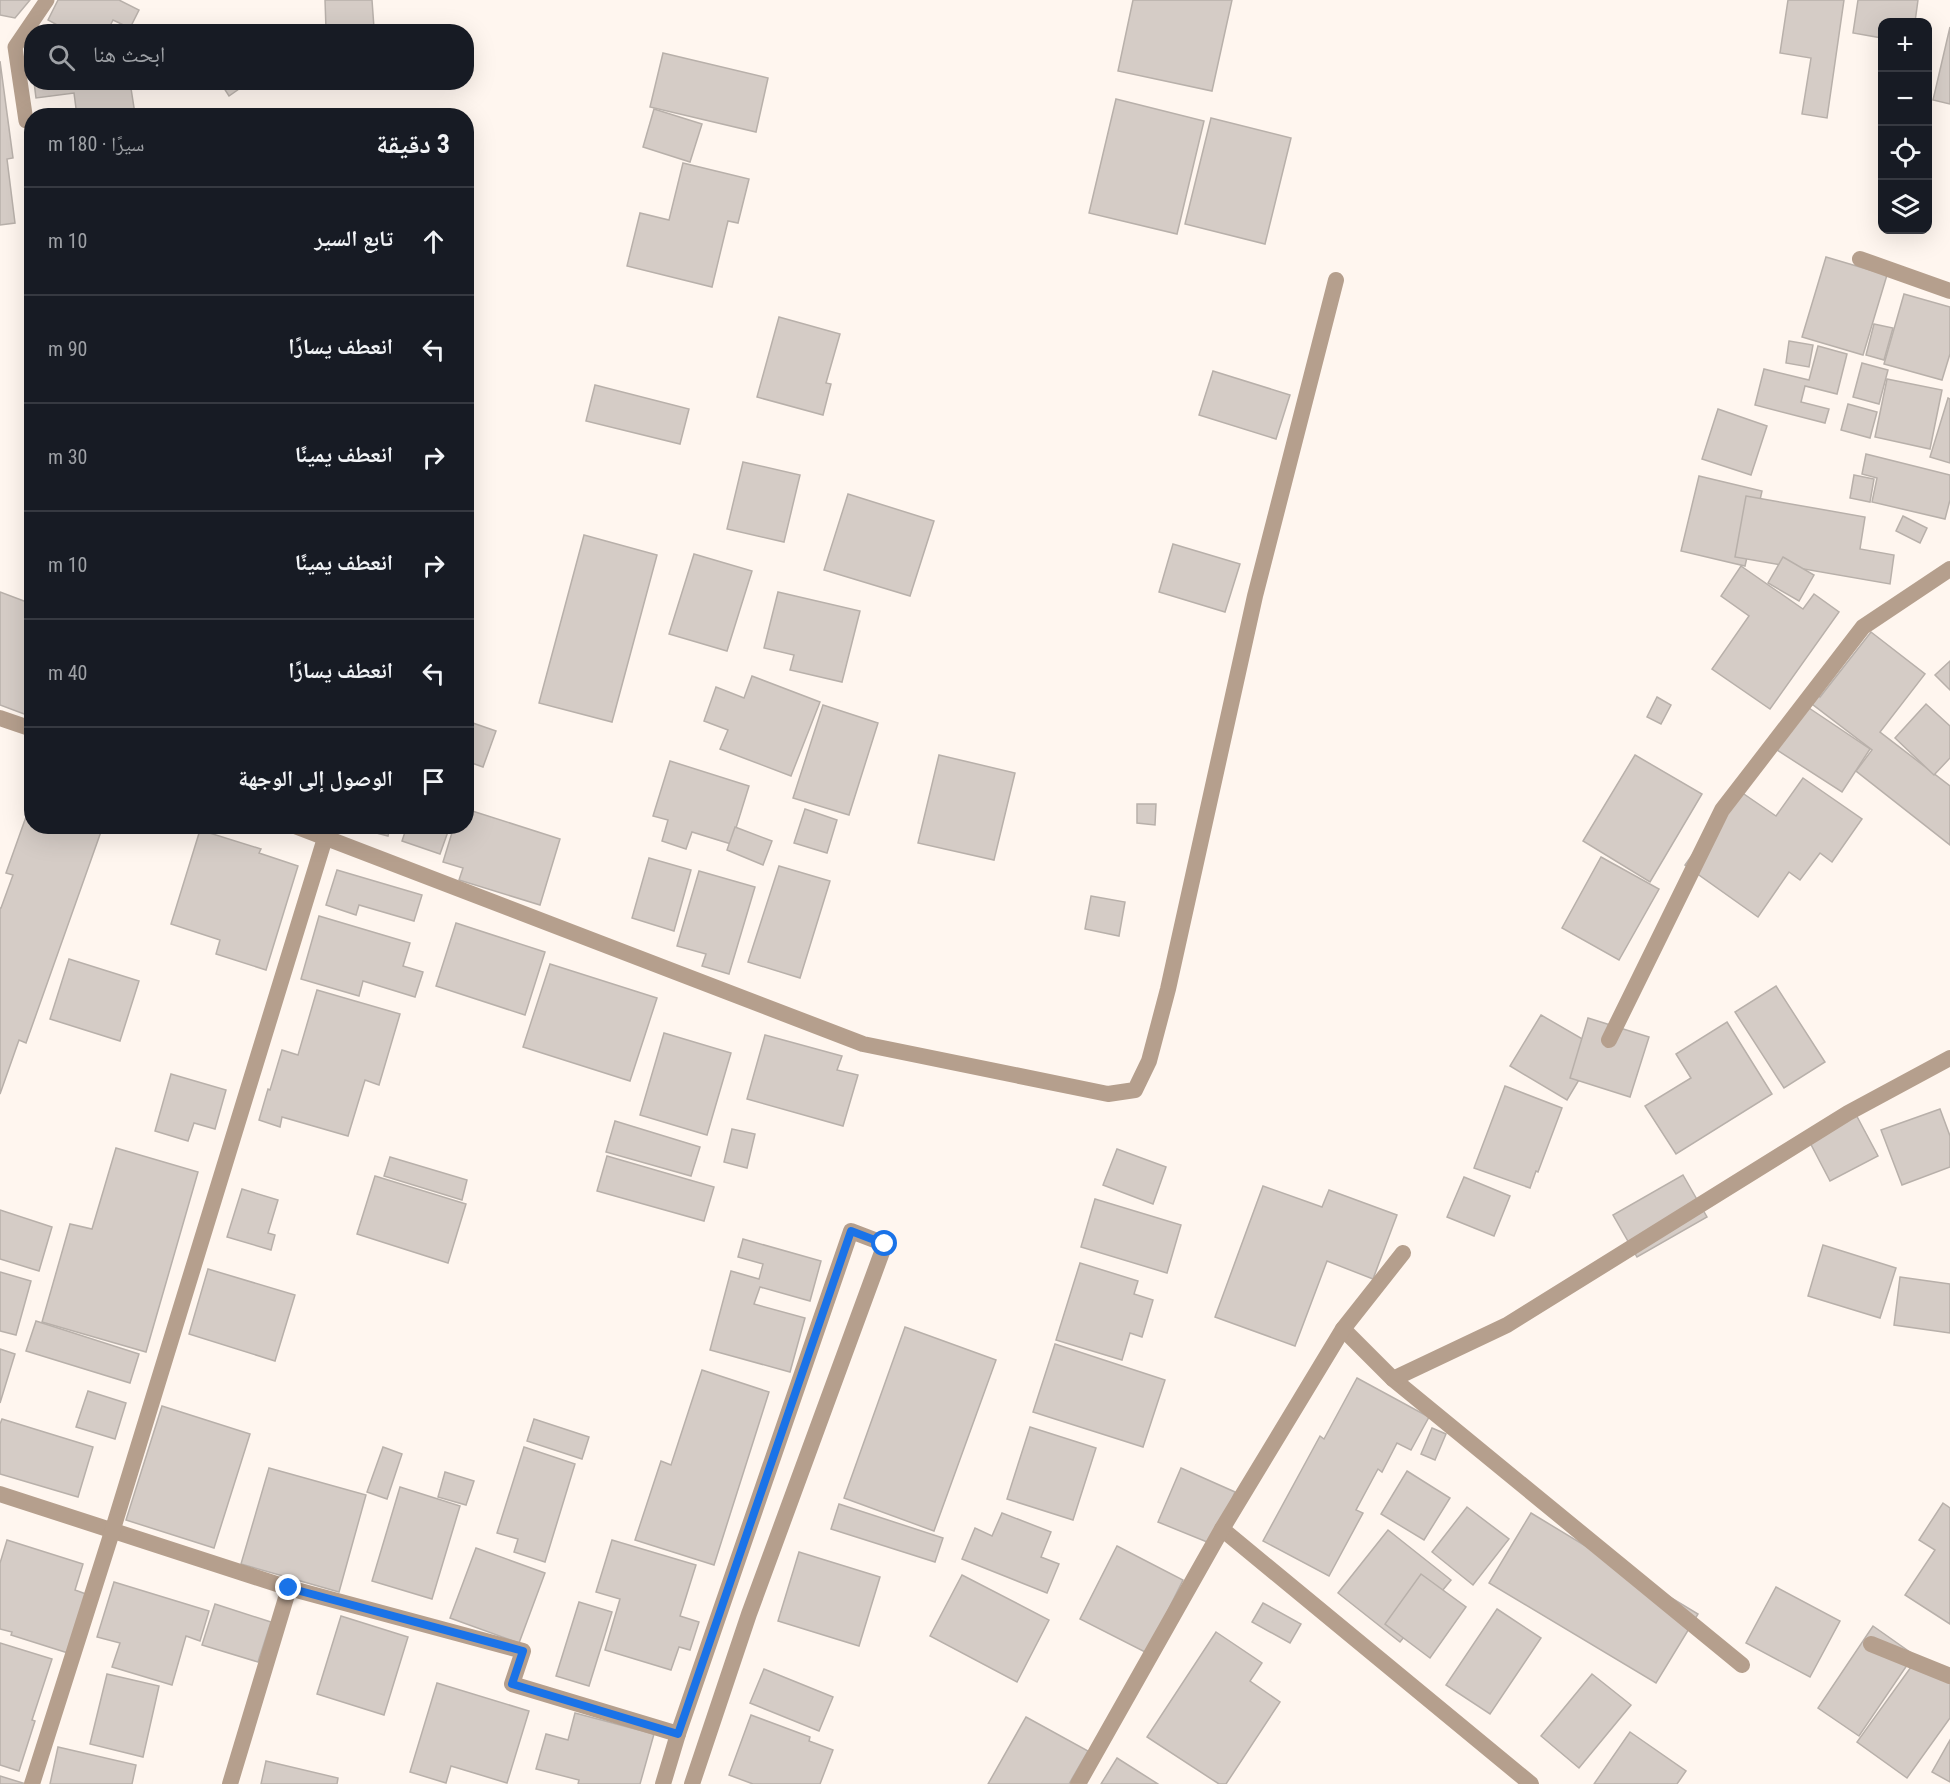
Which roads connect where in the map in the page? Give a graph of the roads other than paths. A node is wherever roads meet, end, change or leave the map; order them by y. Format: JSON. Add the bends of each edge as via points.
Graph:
{"nodes":[{"id":1,"x":47,"y":0,"type":"edge"},
{"id":2,"x":31,"y":24,"type":"edge"},
{"id":3,"x":24,"y":34,"type":"edge"},
{"id":4,"x":24,"y":108,"type":"edge"},
{"id":5,"x":1860,"y":259,"type":"dead end"},
{"id":6,"x":1336,"y":280,"type":"dead end"},
{"id":7,"x":1950,"y":291,"type":"edge"},
{"id":8,"x":1950,"y":569,"type":"edge"},
{"id":9,"x":0,"y":718,"type":"edge"},
{"id":10,"x":24,"y":726,"type":"edge"},
{"id":11,"x":315,"y":834,"type":"edge"},
{"id":12,"x":325,"y":838,"type":"junction"},
{"id":13,"x":1609,"y":1040,"type":"dead end"},
{"id":14,"x":1950,"y":1058,"type":"edge"},
{"id":15,"x":1403,"y":1253,"type":"dead end"},
{"id":16,"x":1343,"y":1329,"type":"junction"},
{"id":17,"x":1393,"y":1379,"type":"junction"},
{"id":18,"x":0,"y":1494,"type":"edge"},
{"id":19,"x":1222,"y":1529,"type":"junction"},
{"id":20,"x":112,"y":1532,"type":"junction"},
{"id":21,"x":289,"y":1588,"type":"junction"},
{"id":22,"x":1871,"y":1644,"type":"dead end"},
{"id":23,"x":1742,"y":1665,"type":"dead end"},
{"id":24,"x":1950,"y":1677,"type":"edge"},
{"id":25,"x":678,"y":1734,"type":"junction"},
{"id":26,"x":32,"y":1784,"type":"edge"},
{"id":27,"x":230,"y":1784,"type":"edge"},
{"id":28,"x":663,"y":1784,"type":"edge"},
{"id":29,"x":692,"y":1784,"type":"edge"},
{"id":30,"x":1078,"y":1784,"type":"edge"},
{"id":31,"x":1531,"y":1784,"type":"edge"}],
"edges":[{"from":1,"to":2,"type":"lane"},
{"from":3,"to":4,"type":"lane","via":[[15,47]]},
{"from":5,"to":7,"type":"street"},
{"from":6,"to":12,"type":"street","via":[[1255,596],[1168,989],[1149,1061],[1135,1090],[1108,1094],[863,1044]]},
{"from":8,"to":13,"type":"street","via":[[1863,627],[1722,810]]},
{"from":9,"to":10,"type":"street"},
{"from":11,"to":12,"type":"street"},
{"from":12,"to":20,"type":"street"},
{"from":14,"to":17,"type":"street","via":[[1848,1113],[1507,1325]]},
{"from":15,"to":16,"type":"street"},
{"from":16,"to":17,"type":"street"},
{"from":16,"to":19,"type":"street"},
{"from":17,"to":23,"type":"street"},
{"from":18,"to":20,"type":"street"},
{"from":19,"to":30,"type":"street"},
{"from":19,"to":31,"type":"street"},
{"from":20,"to":21,"type":"street"},
{"from":20,"to":26,"type":"street"},
{"from":21,"to":25,"type":"street","via":[[523,1651],[512,1684]]},
{"from":21,"to":27,"type":"street"},
{"from":22,"to":24,"type":"street"},
{"from":25,"to":28,"type":"street"},
{"from":25,"to":29,"type":"street","via":[[851,1231],[885,1244],[749,1614]]}]}
